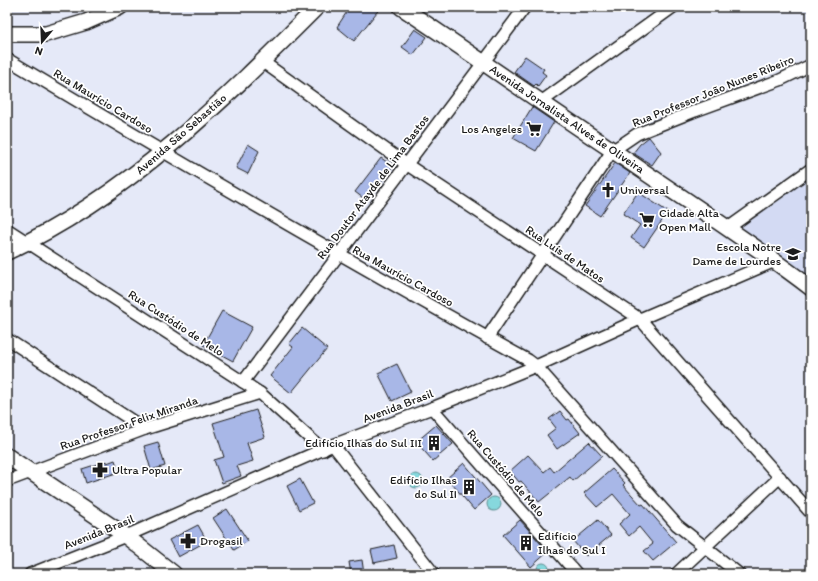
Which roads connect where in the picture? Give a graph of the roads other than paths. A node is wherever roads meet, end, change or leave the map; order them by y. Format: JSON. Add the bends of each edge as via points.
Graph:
{"nodes":[{"id":1,"x":120,"y":7,"type":"edge"},
{"id":2,"x":317,"y":7,"type":"edge"},
{"id":3,"x":401,"y":7,"type":"edge"},
{"id":4,"x":525,"y":7,"type":"edge"},
{"id":5,"x":670,"y":8,"type":"edge"},
{"id":6,"x":7,"y":34,"type":"edge"},
{"id":7,"x":7,"y":59,"type":"edge"},
{"id":8,"x":263,"y":62,"type":"junction"},
{"id":9,"x":483,"y":62,"type":"junction"},
{"id":10,"x":811,"y":65,"type":"edge"},
{"id":11,"x":541,"y":102,"type":"junction"},
{"id":12,"x":612,"y":151,"type":"junction"},
{"id":13,"x":163,"y":153,"type":"junction"},
{"id":14,"x":406,"y":164,"type":"junction"},
{"id":15,"x":811,"y":169,"type":"edge"},
{"id":16,"x":728,"y":228,"type":"junction"},
{"id":17,"x":7,"y":229,"type":"edge"},
{"id":18,"x":28,"y":243,"type":"junction"},
{"id":19,"x":7,"y":252,"type":"edge"},
{"id":20,"x":339,"y":255,"type":"junction"},
{"id":21,"x":543,"y":255,"type":"junction"},
{"id":22,"x":775,"y":261,"type":"junction"},
{"id":23,"x":811,"y":288,"type":"edge"},
{"id":24,"x":640,"y":319,"type":"junction"},
{"id":25,"x":487,"y":338,"type":"junction"},
{"id":26,"x":7,"y":339,"type":"edge"},
{"id":27,"x":536,"y":366,"type":"junction"},
{"id":28,"x":243,"y":382,"type":"junction"},
{"id":29,"x":260,"y":393,"type":"junction"},
{"id":30,"x":432,"y":408,"type":"junction"},
{"id":31,"x":145,"y":429,"type":"junction"},
{"id":32,"x":328,"y":447,"type":"junction"},
{"id":33,"x":7,"y":456,"type":"edge"},
{"id":34,"x":32,"y":471,"type":"junction"},
{"id":35,"x":780,"y":477,"type":"junction"},
{"id":36,"x":7,"y":481,"type":"edge"},
{"id":37,"x":811,"y":513,"type":"edge"},
{"id":38,"x":126,"y":536,"type":"junction"},
{"id":39,"x":706,"y":548,"type":"junction"},
{"id":40,"x":30,"y":574,"type":"edge"},
{"id":41,"x":174,"y":574,"type":"edge"},
{"id":42,"x":434,"y":574,"type":"edge"},
{"id":43,"x":576,"y":574,"type":"edge"},
{"id":44,"x":676,"y":574,"type":"edge"},
{"id":45,"x":739,"y":574,"type":"edge"}],
"edges":[{"from":1,"to":6,"type":"street","via":[[86,22],[46,34]]},
{"from":2,"to":8,"type":"street","name":"Avenida São Sebastião"},
{"from":3,"to":9,"type":"street","name":"Avenida Jornalista Alves de Oliveira"},
{"from":4,"to":9,"type":"street","name":"Rua Doutor Atayde de Lima Bastos"},
{"from":5,"to":11,"type":"street"},
{"from":7,"to":13,"type":"street","name":"Rua Maurício Cardoso"},
{"from":8,"to":13,"type":"street","name":"Avenida São Sebastião"},
{"from":8,"to":14,"type":"street","name":"Rua Luís de Matos"},
{"from":9,"to":11,"type":"street","name":"Avenida Jornalista Alves de Oliveira"},
{"from":9,"to":14,"type":"street","name":"Rua Doutor Atayde de Lima Bastos"},
{"from":10,"to":12,"type":"street","name":"Rua Professor João Nunes Ribeiro","via":[[780,80],[637,134]]},
{"from":11,"to":12,"type":"street","name":"Avenida Jornalista Alves de Oliveira"},
{"from":12,"to":16,"type":"street","name":"Avenida Jornalista Alves de Oliveira"},
{"from":12,"to":21,"type":"street","name":"Rua Professor João Nunes Ribeiro"},
{"from":13,"to":18,"type":"street","name":"Avenida São Sebastião","via":[[104,198]]},
{"from":13,"to":20,"type":"street","name":"Rua Maurício Cardoso"},
{"from":14,"to":20,"type":"street","name":"Rua Doutor Atayde de Lima Bastos"},
{"from":14,"to":21,"type":"street","name":"Rua Luís de Matos"},
{"from":15,"to":16,"type":"street"},
{"from":16,"to":22,"type":"street","name":"Avenida Jornalista Alves de Oliveira"},
{"from":17,"to":18,"type":"street","name":"Rua Custódio de Melo"},
{"from":18,"to":19,"type":"street","name":"Avenida São Sebastião"},
{"from":18,"to":28,"type":"street","name":"Rua Custódio de Melo"},
{"from":20,"to":25,"type":"street","name":"Rua Maurício Cardoso"},
{"from":20,"to":28,"type":"street","name":"Rua Doutor Atayde de Lima Bastos"},
{"from":21,"to":24,"type":"street","name":"Rua Luís de Matos"},
{"from":21,"to":25,"type":"street","name":"Rua Professor João Nunes Ribeiro"},
{"from":22,"to":23,"type":"street","name":"Avenida Jornalista Alves de Oliveira"},
{"from":22,"to":24,"type":"street","name":"Avenida Brasil"},
{"from":24,"to":27,"type":"street","name":"Avenida Brasil"},
{"from":24,"to":35,"type":"street","name":"Rua Luís de Matos"},
{"from":25,"to":27,"type":"street","name":"Rua Maurício Cardoso"},
{"from":26,"to":31,"type":"street"},
{"from":27,"to":30,"type":"street","name":"Avenida Brasil"},
{"from":27,"to":39,"type":"street","name":"Rua Maurício Cardoso","via":[[677,525]]},
{"from":28,"to":29,"type":"street","name":"Rua Custódio de Melo"},
{"from":29,"to":31,"type":"street","name":"Rua Professor Felix Miranda"},
{"from":29,"to":32,"type":"street","name":"Rua Custódio de Melo"},
{"from":30,"to":32,"type":"street","name":"Avenida Brasil"},
{"from":30,"to":43,"type":"street","name":"Rua Custódio de Melo"},
{"from":31,"to":34,"type":"street","name":"Rua Professor Felix Miranda"},
{"from":32,"to":38,"type":"street","name":"Avenida Brasil"},
{"from":32,"to":42,"type":"street","name":"Rua Custódio de Melo"},
{"from":33,"to":34,"type":"street"},
{"from":34,"to":36,"type":"street","name":"Rua Professor Felix Miranda"},
{"from":34,"to":38,"type":"street"},
{"from":35,"to":37,"type":"street","name":"Rua Luís de Matos"},
{"from":35,"to":39,"type":"street"},
{"from":38,"to":40,"type":"street","name":"Avenida Brasil"},
{"from":38,"to":41,"type":"street"},
{"from":39,"to":44,"type":"street"},
{"from":39,"to":45,"type":"street","name":"Rua Maurício Cardoso"}]}
